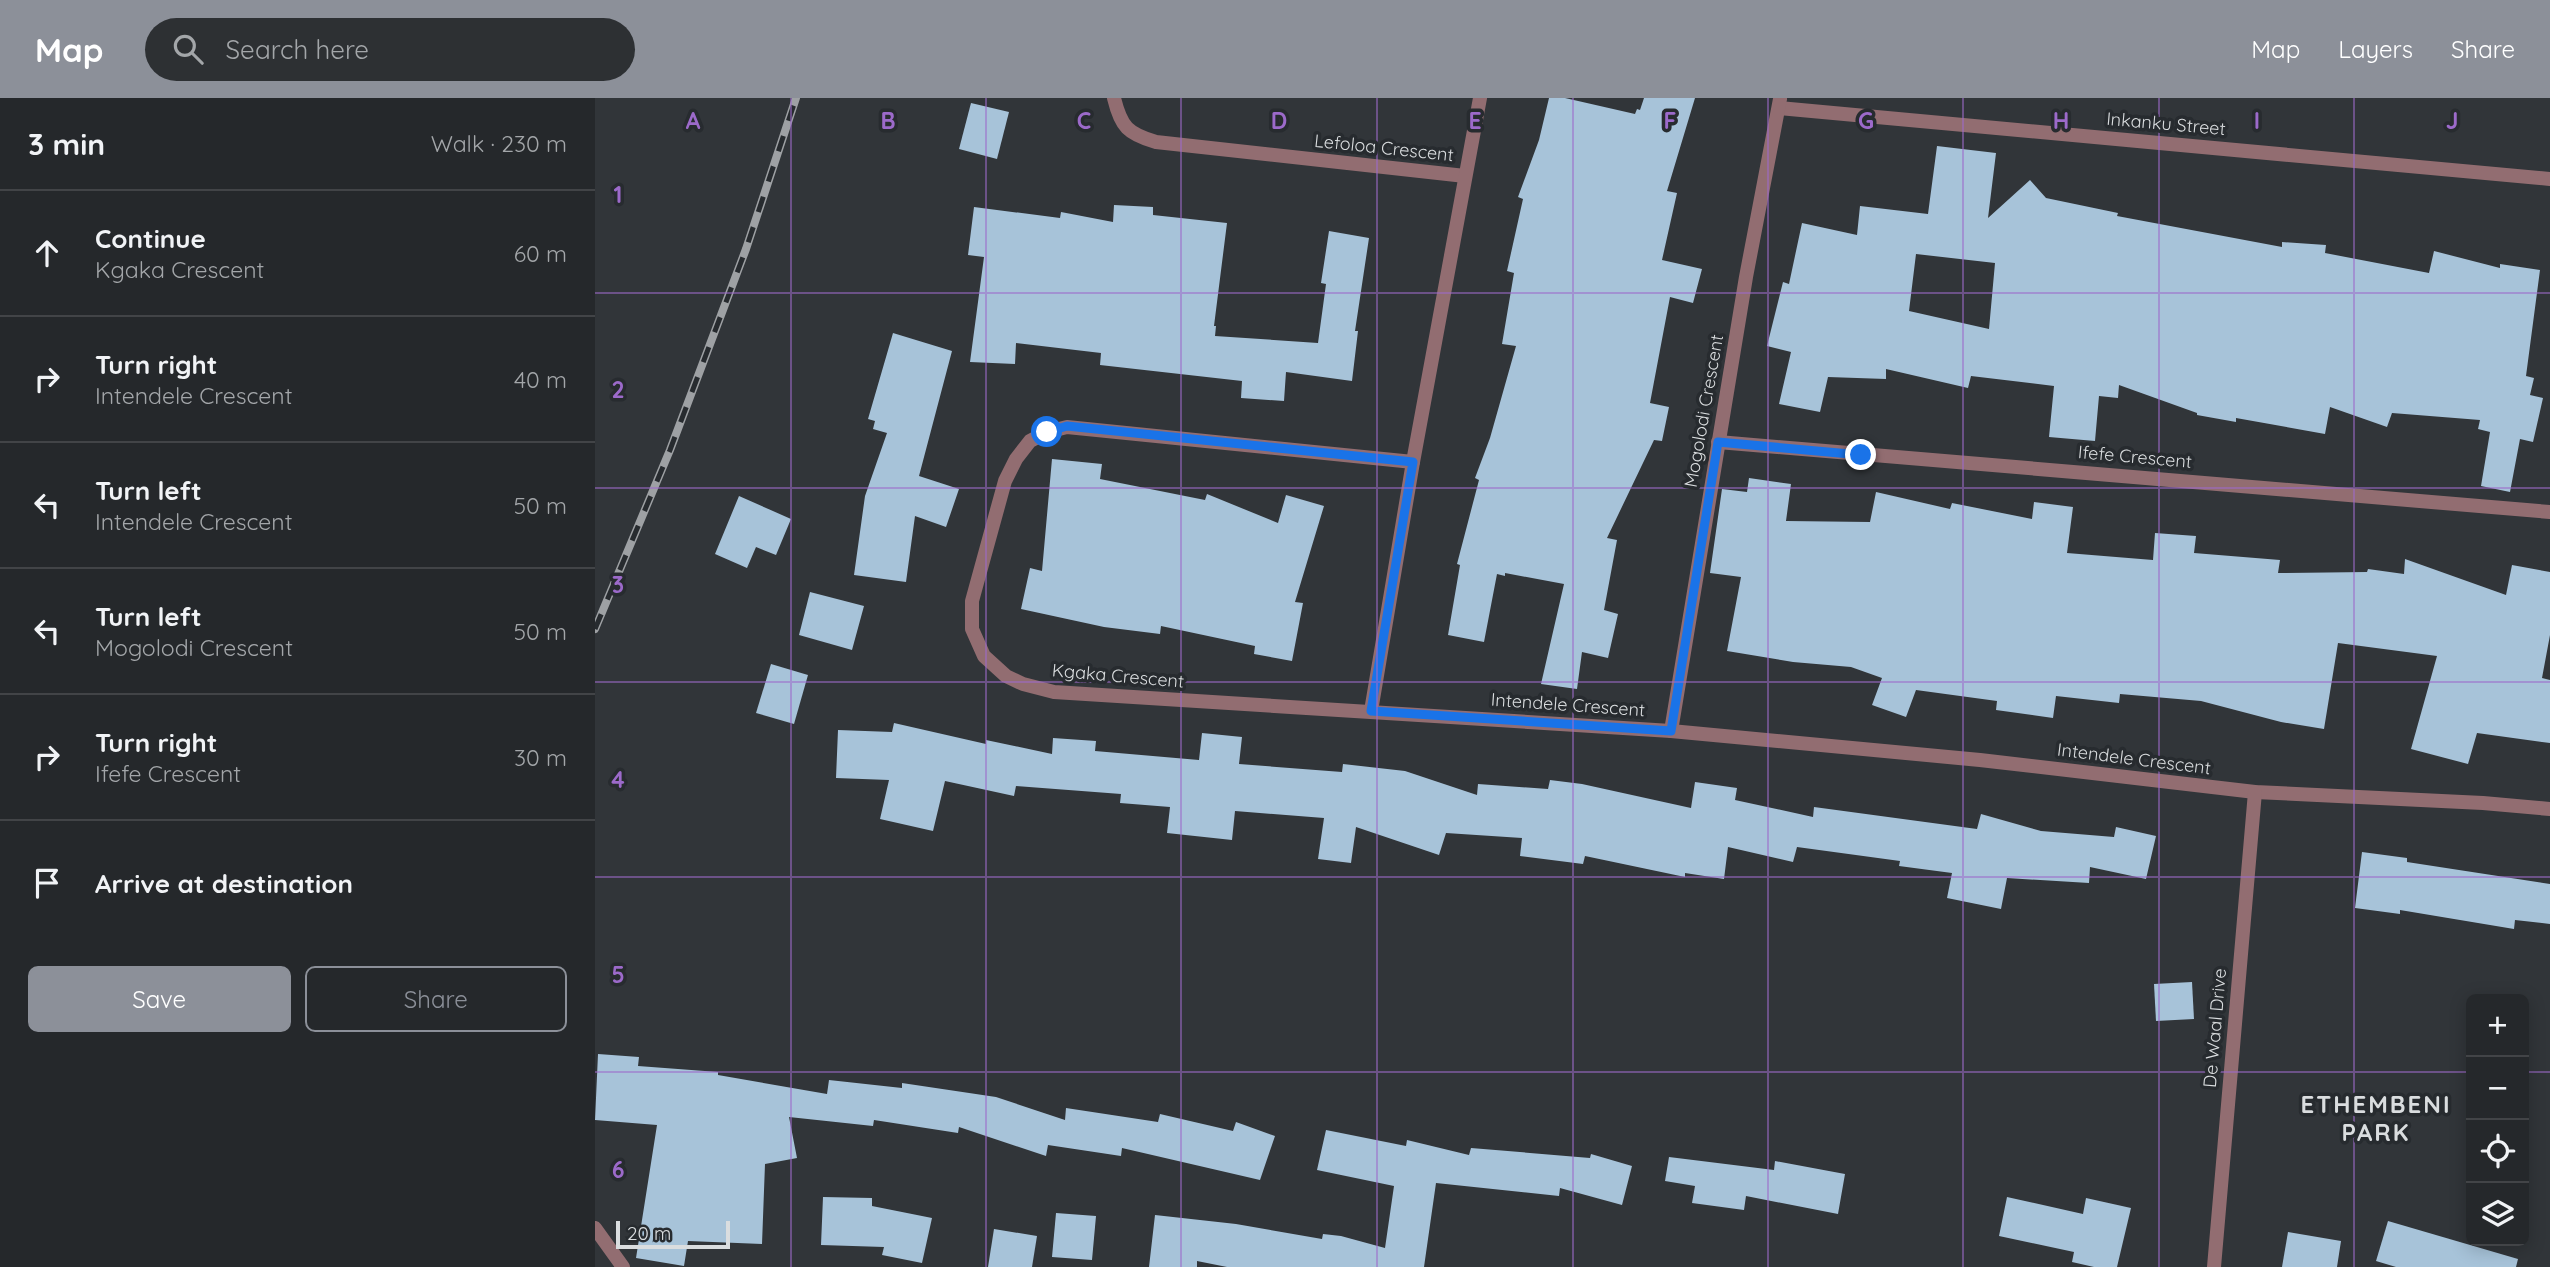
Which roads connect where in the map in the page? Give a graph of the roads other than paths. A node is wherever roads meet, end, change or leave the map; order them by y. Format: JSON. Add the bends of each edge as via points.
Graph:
{"nodes":[{"id":1,"x":1114,"y":98,"type":"edge"},
{"id":2,"x":1480,"y":98,"type":"edge"},
{"id":3,"x":1779,"y":103,"type":"edge"},
{"id":4,"x":1465,"y":176,"type":"junction"},
{"id":5,"x":2550,"y":179,"type":"edge"},
{"id":6,"x":1718,"y":442,"type":"junction"},
{"id":7,"x":1413,"y":462,"type":"junction"},
{"id":8,"x":2550,"y":512,"type":"edge"},
{"id":9,"x":1371,"y":711,"type":"junction"},
{"id":10,"x":1671,"y":731,"type":"junction"},
{"id":11,"x":2255,"y":792,"type":"junction"},
{"id":12,"x":2550,"y":809,"type":"edge"},
{"id":13,"x":595,"y":1228,"type":"edge"},
{"id":14,"x":624,"y":1267,"type":"edge"},
{"id":15,"x":2214,"y":1267,"type":"edge"}],
"edges":[{"from":1,"to":4,"type":"street","name":"Lefoloa Crescent","via":[[1128,131],[1156,142]]},
{"from":2,"to":4,"type":"street"},
{"from":3,"to":5,"type":"street","name":"Inkanku Street"},
{"from":3,"to":6,"type":"street","name":"Mogolodi Crescent"},
{"from":4,"to":7,"type":"street"},
{"from":6,"to":8,"type":"street","name":"Ifefe Crescent"},
{"from":6,"to":10,"type":"street","name":"Mogolodi Crescent"},
{"from":7,"to":9,"type":"street"},
{"from":7,"to":9,"type":"street","name":"Kgaka Crescent","via":[[1067,426],[1047,432],[1030,441],[1005,481],[972,601],[972,629],[984,656],[1006,676],[1033,687],[1103,696]]},
{"from":9,"to":10,"type":"street","name":"Intendele Crescent"},
{"from":10,"to":11,"type":"street","name":"Intendele Crescent"},
{"from":11,"to":12,"type":"street","name":"Intendele Crescent"},
{"from":11,"to":15,"type":"street","name":"De Waal Drive"},
{"from":13,"to":14,"type":"street"}]}
